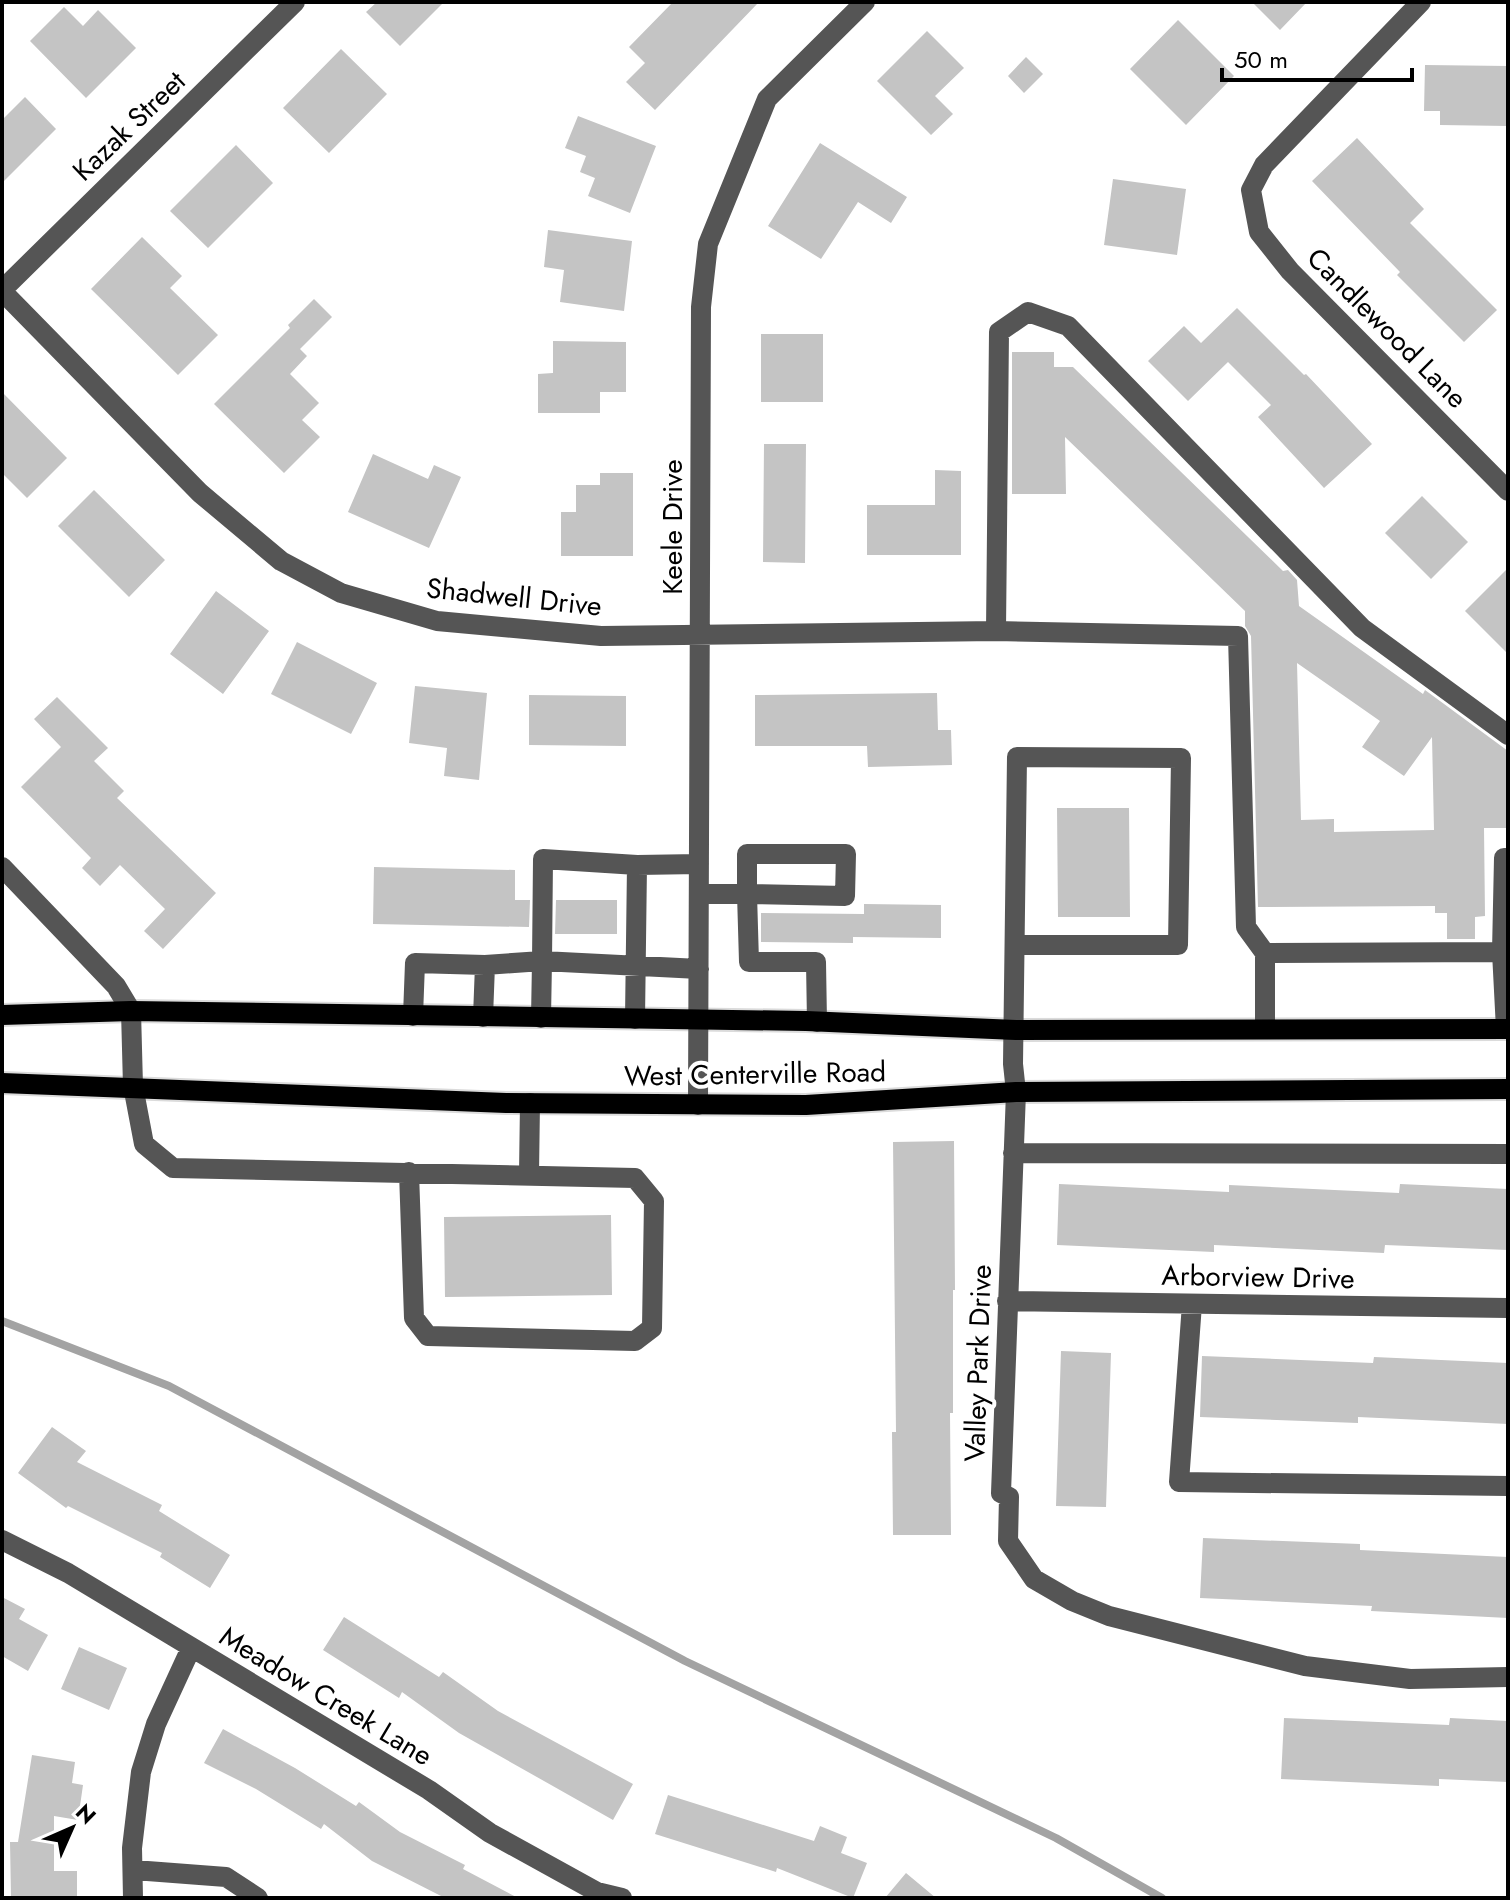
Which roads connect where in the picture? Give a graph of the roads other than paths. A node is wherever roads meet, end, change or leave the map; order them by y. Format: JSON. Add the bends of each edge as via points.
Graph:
{"nodes":[{"id":1,"x":295,"y":2,"type":"edge"},
{"id":2,"x":865,"y":2,"type":"edge"},
{"id":3,"x":1421,"y":2,"type":"edge"},
{"id":4,"x":2,"y":291,"type":"edge"},
{"id":5,"x":1508,"y":491,"type":"edge"},
{"id":6,"x":996,"y":631,"type":"junction"},
{"id":7,"x":700,"y":634,"type":"junction"},
{"id":8,"x":1508,"y":735,"type":"edge"},
{"id":9,"x":1508,"y":858,"type":"edge"},
{"id":10,"x":699,"y":864,"type":"junction"},
{"id":11,"x":637,"y":865,"type":"junction"},
{"id":12,"x":2,"y":867,"type":"edge"},
{"id":13,"x":699,"y":894,"type":"junction"},
{"id":14,"x":747,"y":894,"type":"junction"},
{"id":15,"x":1016,"y":945,"type":"junction"},
{"id":16,"x":1502,"y":952,"type":"junction"},
{"id":17,"x":1265,"y":953,"type":"junction"},
{"id":18,"x":542,"y":961,"type":"junction"},
{"id":19,"x":485,"y":965,"type":"junction"},
{"id":20,"x":636,"y":966,"type":"junction"},
{"id":21,"x":699,"y":969,"type":"junction"},
{"id":22,"x":131,"y":1011,"type":"junction"},
{"id":23,"x":2,"y":1015,"type":"edge"},
{"id":24,"x":413,"y":1016,"type":"junction"},
{"id":25,"x":483,"y":1017,"type":"junction"},
{"id":26,"x":541,"y":1018,"type":"junction"},
{"id":27,"x":635,"y":1019,"type":"junction"},
{"id":28,"x":699,"y":1020,"type":"junction"},
{"id":29,"x":817,"y":1022,"type":"junction"},
{"id":30,"x":1265,"y":1029,"type":"junction"},
{"id":31,"x":1507,"y":1029,"type":"edge"},
{"id":32,"x":1016,"y":1030,"type":"junction"},
{"id":33,"x":2,"y":1083,"type":"edge"},
{"id":34,"x":133,"y":1086,"type":"junction"},
{"id":35,"x":1508,"y":1089,"type":"edge"},
{"id":36,"x":1016,"y":1092,"type":"junction"},
{"id":37,"x":530,"y":1103,"type":"junction"},
{"id":38,"x":698,"y":1105,"type":"junction"},
{"id":39,"x":1013,"y":1153,"type":"junction"},
{"id":40,"x":1508,"y":1154,"type":"edge"},
{"id":41,"x":409,"y":1172,"type":"junction"},
{"id":42,"x":529,"y":1174,"type":"junction"},
{"id":43,"x":1007,"y":1301,"type":"junction"},
{"id":44,"x":1192,"y":1304,"type":"junction"},
{"id":45,"x":1508,"y":1308,"type":"edge"},
{"id":46,"x":1508,"y":1486,"type":"edge"},
{"id":47,"x":2,"y":1540,"type":"edge"},
{"id":48,"x":191,"y":1648,"type":"junction"},
{"id":49,"x":1508,"y":1677,"type":"edge"},
{"id":50,"x":134,"y":1870,"type":"junction"},
{"id":51,"x":133,"y":1898,"type":"edge"},
{"id":52,"x":258,"y":1898,"type":"edge"},
{"id":53,"x":622,"y":1898,"type":"edge"}],
"edges":[{"from":1,"to":4,"type":"street","name":"Kazak Street"},
{"from":2,"to":7,"type":"street","name":"Keele Drive","via":[[767,99],[708,244],[701,307]]},
{"from":3,"to":5,"type":"street","name":"Candlewood Lane","via":[[1264,165],[1251,190],[1259,232],[1290,271]]},
{"from":4,"to":7,"type":"street","name":"Shadwell Drive","via":[[200,493],[281,561],[341,593],[437,621],[601,636]]},
{"from":6,"to":7,"type":"street","name":"Shadwell Drive"},
{"from":6,"to":8,"type":"street","via":[[999,332],[1028,312],[1068,326],[1362,628]]},
{"from":6,"to":17,"type":"street","name":"Shadwell Drive","via":[[1238,636],[1246,927]]},
{"from":7,"to":10,"type":"street","name":"Keele Drive"},
{"from":9,"to":16,"type":"street"},
{"from":10,"to":11,"type":"street"},
{"from":10,"to":13,"type":"street","name":"Keele Drive"},
{"from":11,"to":18,"type":"street","via":[[543,859]]},
{"from":11,"to":20,"type":"street"},
{"from":12,"to":22,"type":"street","via":[[116,986]]},
{"from":13,"to":14,"type":"street"},
{"from":13,"to":21,"type":"street","name":"Keele Drive"},
{"from":14,"to":14,"type":"street","via":[[747,854],[846,854],[845,896]]},
{"from":14,"to":29,"type":"street","via":[[749,962],[816,962]]},
{"from":15,"to":15,"type":"street","name":"Valley Park Drive","via":[[1017,757],[1181,758],[1178,945]]},
{"from":15,"to":32,"type":"street","name":"Valley Park Drive"},
{"from":16,"to":17,"type":"street"},
{"from":16,"to":31,"type":"street"},
{"from":17,"to":30,"type":"street"},
{"from":18,"to":19,"type":"street"},
{"from":18,"to":20,"type":"street"},
{"from":18,"to":26,"type":"street"},
{"from":19,"to":24,"type":"street","via":[[415,963]]},
{"from":19,"to":25,"type":"street"},
{"from":20,"to":21,"type":"street"},
{"from":20,"to":27,"type":"street"},
{"from":21,"to":28,"type":"street","name":"Keele Drive"},
{"from":22,"to":23,"type":"main road","name":"West Centerville Road"},
{"from":22,"to":24,"type":"main road","name":"West Centerville Road"},
{"from":22,"to":34,"type":"street"},
{"from":24,"to":25,"type":"main road","name":"West Centerville Road"},
{"from":25,"to":26,"type":"main road","name":"West Centerville Road"},
{"from":26,"to":27,"type":"main road","name":"West Centerville Road"},
{"from":27,"to":28,"type":"main road","name":"West Centerville Road"},
{"from":28,"to":29,"type":"main road","name":"West Centerville Road"},
{"from":28,"to":38,"type":"street","name":"Keele Drive"},
{"from":29,"to":32,"type":"main road","name":"West Centerville Road"},
{"from":30,"to":31,"type":"main road","name":"West Centerville Road"},
{"from":30,"to":32,"type":"main road","name":"West Centerville Road"},
{"from":32,"to":36,"type":"street","name":"Valley Park Drive"},
{"from":33,"to":34,"type":"main road","name":"West Centerville Road"},
{"from":34,"to":37,"type":"main road","name":"West Centerville Road"},
{"from":34,"to":41,"type":"street","via":[[144,1144],[173,1168]]},
{"from":35,"to":36,"type":"main road","name":"West Centerville Road"},
{"from":36,"to":38,"type":"main road","name":"West Centerville Road","via":[[806,1105]]},
{"from":36,"to":39,"type":"street","name":"Valley Park Drive"},
{"from":37,"to":38,"type":"main road","name":"West Centerville Road"},
{"from":37,"to":42,"type":"street"},
{"from":39,"to":40,"type":"street"},
{"from":39,"to":43,"type":"street","name":"Valley Park Drive"},
{"from":41,"to":42,"type":"street"},
{"from":41,"to":42,"type":"street","via":[[414,1318],[428,1336],[635,1341],[652,1328],[654,1201],[635,1178]]},
{"from":43,"to":44,"type":"street","name":"Arborview Drive"},
{"from":43,"to":49,"type":"street","name":"Valley Park Drive","via":[[1001,1493],[1009,1497],[1008,1541],[1034,1579],[1109,1616],[1305,1666],[1410,1679]]},
{"from":44,"to":45,"type":"street","name":"Arborview Drive"},
{"from":44,"to":46,"type":"street","via":[[1179,1482]]},
{"from":47,"to":48,"type":"street","name":"Meadow Creek Lane","via":[[68,1573]]},
{"from":48,"to":50,"type":"street","via":[[156,1724],[141,1772]]},
{"from":48,"to":53,"type":"street","name":"Meadow Creek Lane","via":[[429,1790],[490,1833],[597,1892]]},
{"from":50,"to":51,"type":"street"},
{"from":50,"to":52,"type":"street","via":[[226,1877]]}]}
